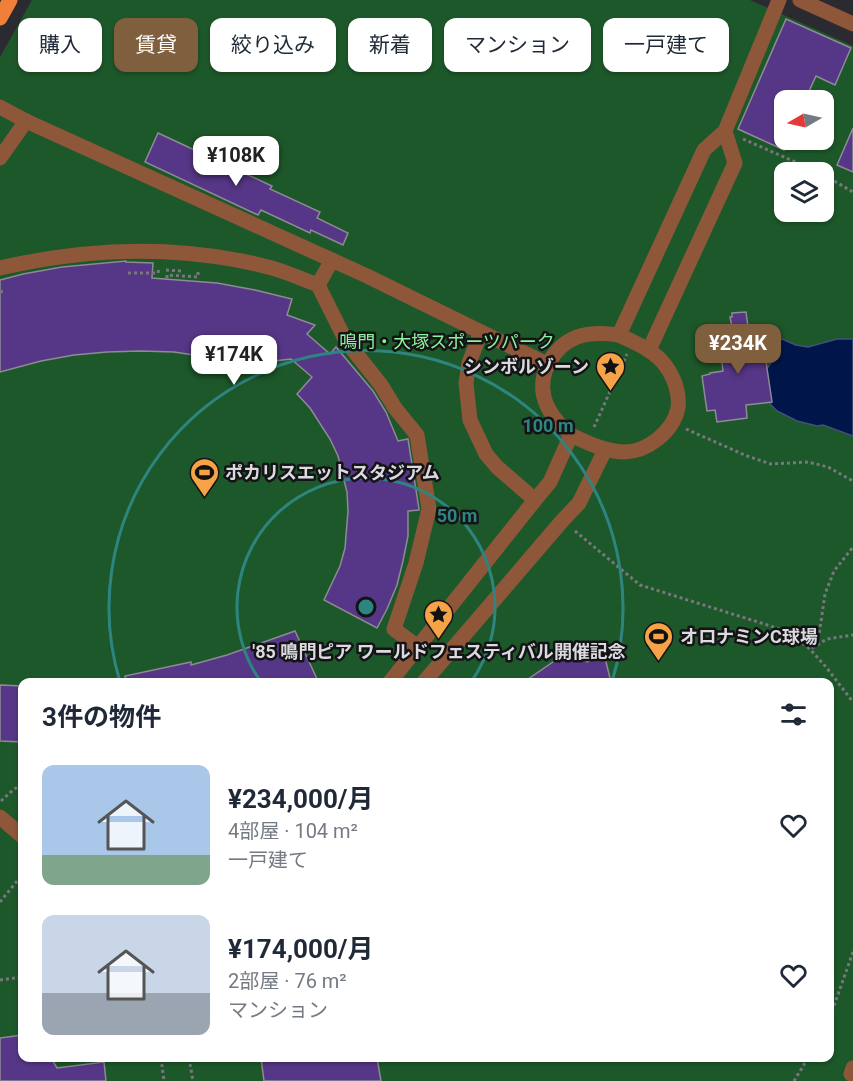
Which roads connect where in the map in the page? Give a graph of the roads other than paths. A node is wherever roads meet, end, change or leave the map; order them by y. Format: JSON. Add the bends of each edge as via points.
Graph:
{"nodes":[{"id":1,"x":10,"y":0,"type":"edge"},
{"id":2,"x":779,"y":0,"type":"edge"},
{"id":3,"x":800,"y":0,"type":"edge"},
{"id":4,"x":0,"y":18,"type":"edge"},
{"id":5,"x":853,"y":24,"type":"edge"},
{"id":6,"x":0,"y":107,"type":"edge"},
{"id":7,"x":26,"y":121,"type":"junction"},
{"id":8,"x":725,"y":131,"type":"junction"},
{"id":9,"x":0,"y":158,"type":"edge"},
{"id":10,"x":332,"y":260,"type":"junction"},
{"id":11,"x":0,"y":268,"type":"edge"},
{"id":12,"x":318,"y":285,"type":"junction"},
{"id":13,"x":481,"y":332,"type":"junction"},
{"id":14,"x":626,"y":338,"type":"junction"},
{"id":15,"x":649,"y":350,"type":"junction"},
{"id":16,"x":548,"y":364,"type":"junction"},
{"id":17,"x":571,"y":435,"type":"junction"},
{"id":18,"x":605,"y":450,"type":"junction"},
{"id":19,"x":535,"y":500,"type":"junction"},
{"id":20,"x":418,"y":647,"type":"junction"},
{"id":21,"x":393,"y":678,"type":"edge"},
{"id":22,"x":427,"y":678,"type":"edge"},
{"id":23,"x":0,"y":817,"type":"edge"},
{"id":24,"x":18,"y":833,"type":"edge"},
{"id":25,"x":853,"y":1068,"type":"edge"},
{"id":26,"x":853,"y":1075,"type":"edge"}],
"edges":[{"from":1,"to":4,"type":"main road"},
{"from":2,"to":8,"type":"street"},
{"from":3,"to":5,"type":"street"},
{"from":6,"to":7,"type":"street"},
{"from":7,"to":9,"type":"street"},
{"from":7,"to":10,"type":"street"},
{"from":8,"to":14,"type":"street","via":[[704,150]]},
{"from":8,"to":15,"type":"street","via":[[735,163]]},
{"from":10,"to":12,"type":"street"},
{"from":10,"to":13,"type":"street"},
{"from":11,"to":12,"type":"street","via":[[91,252],[160,251],[251,263]]},
{"from":12,"to":20,"type":"street","via":[[346,341],[417,435],[429,510],[394,629]]},
{"from":13,"to":16,"type":"street"},
{"from":13,"to":19,"type":"street","via":[[466,383],[470,420],[486,454]]},
{"from":14,"to":15,"type":"street"},
{"from":14,"to":16,"type":"street","via":[[592,334],[577,337],[564,344]]},
{"from":15,"to":18,"type":"street","via":[[664,363],[677,390],[678,408],[672,422],[664,434],[641,448],[626,452]]},
{"from":16,"to":17,"type":"street","via":[[544,398],[560,426]]},
{"from":17,"to":18,"type":"street"},
{"from":17,"to":19,"type":"street","via":[[550,482]]},
{"from":18,"to":22,"type":"street","via":[[579,503]]},
{"from":19,"to":20,"type":"street"},
{"from":20,"to":21,"type":"street"},
{"from":23,"to":24,"type":"street"},
{"from":25,"to":26,"type":"street"}]}
